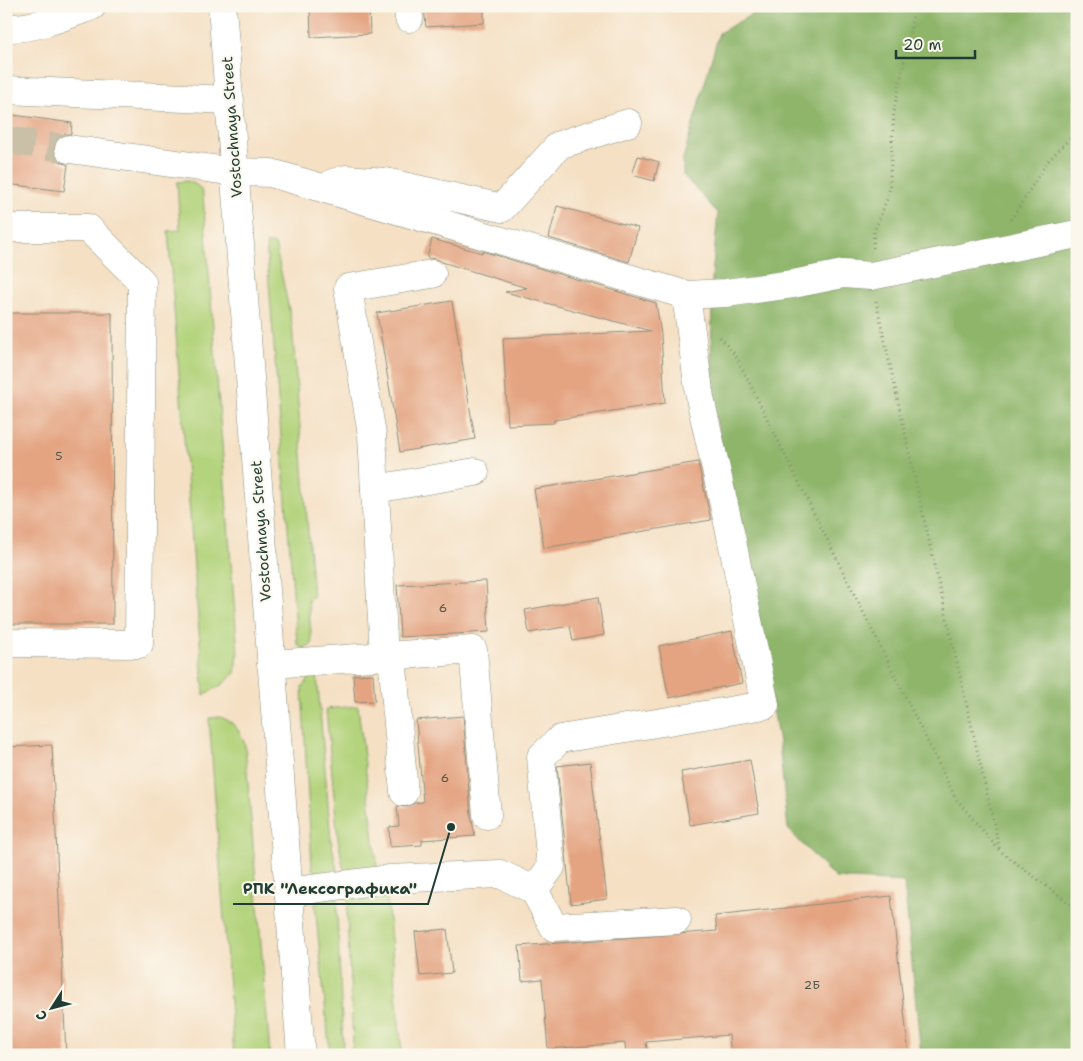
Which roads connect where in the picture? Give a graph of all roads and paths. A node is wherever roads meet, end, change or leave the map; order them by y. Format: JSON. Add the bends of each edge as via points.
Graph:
{"nodes":[{"id":1,"x":92,"y":6,"type":"edge"},
{"id":2,"x":222,"y":6,"type":"edge"},
{"id":3,"x":915,"y":6,"type":"edge"},
{"id":4,"x":6,"y":28,"type":"edge"},
{"id":5,"x":6,"y":90,"type":"edge"},
{"id":6,"x":230,"y":100,"type":"junction"},
{"id":7,"x":628,"y":123,"type":"dead end"},
{"id":8,"x":1077,"y":131,"type":"edge"},
{"id":9,"x":70,"y":149,"type":"tunnel mouth"},
{"id":10,"x":235,"y":172,"type":"junction"},
{"id":11,"x":323,"y":187,"type":"junction"},
{"id":12,"x":6,"y":228,"type":"edge"},
{"id":13,"x":1077,"y":234,"type":"edge"},
{"id":14,"x":993,"y":251,"type":"junction"},
{"id":15,"x":432,"y":274,"type":"dead end"},
{"id":16,"x":871,"y":276,"type":"junction"},
{"id":17,"x":686,"y":295,"type":"junction"},
{"id":18,"x":718,"y":335,"type":"dead end"},
{"id":19,"x":475,"y":472,"type":"dead end"},
{"id":20,"x":375,"y":489,"type":"junction"},
{"id":21,"x":6,"y":643,"type":"edge"},
{"id":22,"x":388,"y":656,"type":"junction"},
{"id":23,"x":271,"y":664,"type":"junction"},
{"id":24,"x":404,"y":792,"type":"dead end"},
{"id":25,"x":487,"y":815,"type":"dead end"},
{"id":26,"x":1000,"y":852,"type":"junction"},
{"id":27,"x":534,"y":890,"type":"junction"},
{"id":28,"x":288,"y":892,"type":"junction"},
{"id":29,"x":1077,"y":909,"type":"edge"},
{"id":30,"x":677,"y":920,"type":"dead end"},
{"id":31,"x":301,"y":1055,"type":"edge"}],
"edges":[{"from":1,"to":4,"type":"street","via":[[56,19]]},
{"from":2,"to":6,"type":"street","name":"Vostochnaya Street"},
{"from":3,"to":16,"type":"path","via":[[894,112],[889,194],[874,232]]},
{"from":5,"to":6,"type":"street"},
{"from":6,"to":10,"type":"street","name":"Vostochnaya Street"},
{"from":7,"to":11,"type":"street","via":[[559,145],[502,208],[385,182],[346,179]]},
{"from":8,"to":14,"type":"path","via":[[1047,162]]},
{"from":9,"to":10,"type":"street"},
{"from":10,"to":11,"type":"street","via":[[271,173]]},
{"from":10,"to":23,"type":"street","name":"Vostochnaya Street"},
{"from":11,"to":17,"type":"street"},
{"from":12,"to":21,"type":"street","via":[[88,228],[142,282],[139,644]]},
{"from":13,"to":14,"type":"street"},
{"from":14,"to":16,"type":"street"},
{"from":15,"to":20,"type":"street","via":[[348,288],[372,435]]},
{"from":16,"to":17,"type":"street","via":[[843,274],[735,292]]},
{"from":16,"to":26,"type":"path"},
{"from":17,"to":27,"type":"street","via":[[700,398],[765,705],[560,738],[541,757],[550,867]]},
{"from":18,"to":26,"type":"path","via":[[736,356],[956,799]]},
{"from":19,"to":20,"type":"street"},
{"from":20,"to":22,"type":"street"},
{"from":22,"to":23,"type":"street"},
{"from":22,"to":24,"type":"street"},
{"from":22,"to":25,"type":"street","via":[[473,650]]},
{"from":23,"to":28,"type":"street","name":"Vostochnaya Street"},
{"from":26,"to":29,"type":"path"},
{"from":27,"to":28,"type":"street","via":[[500,874],[390,879]]},
{"from":27,"to":30,"type":"street","via":[[554,927]]},
{"from":28,"to":31,"type":"street","name":"Vostochnaya Street"}]}
